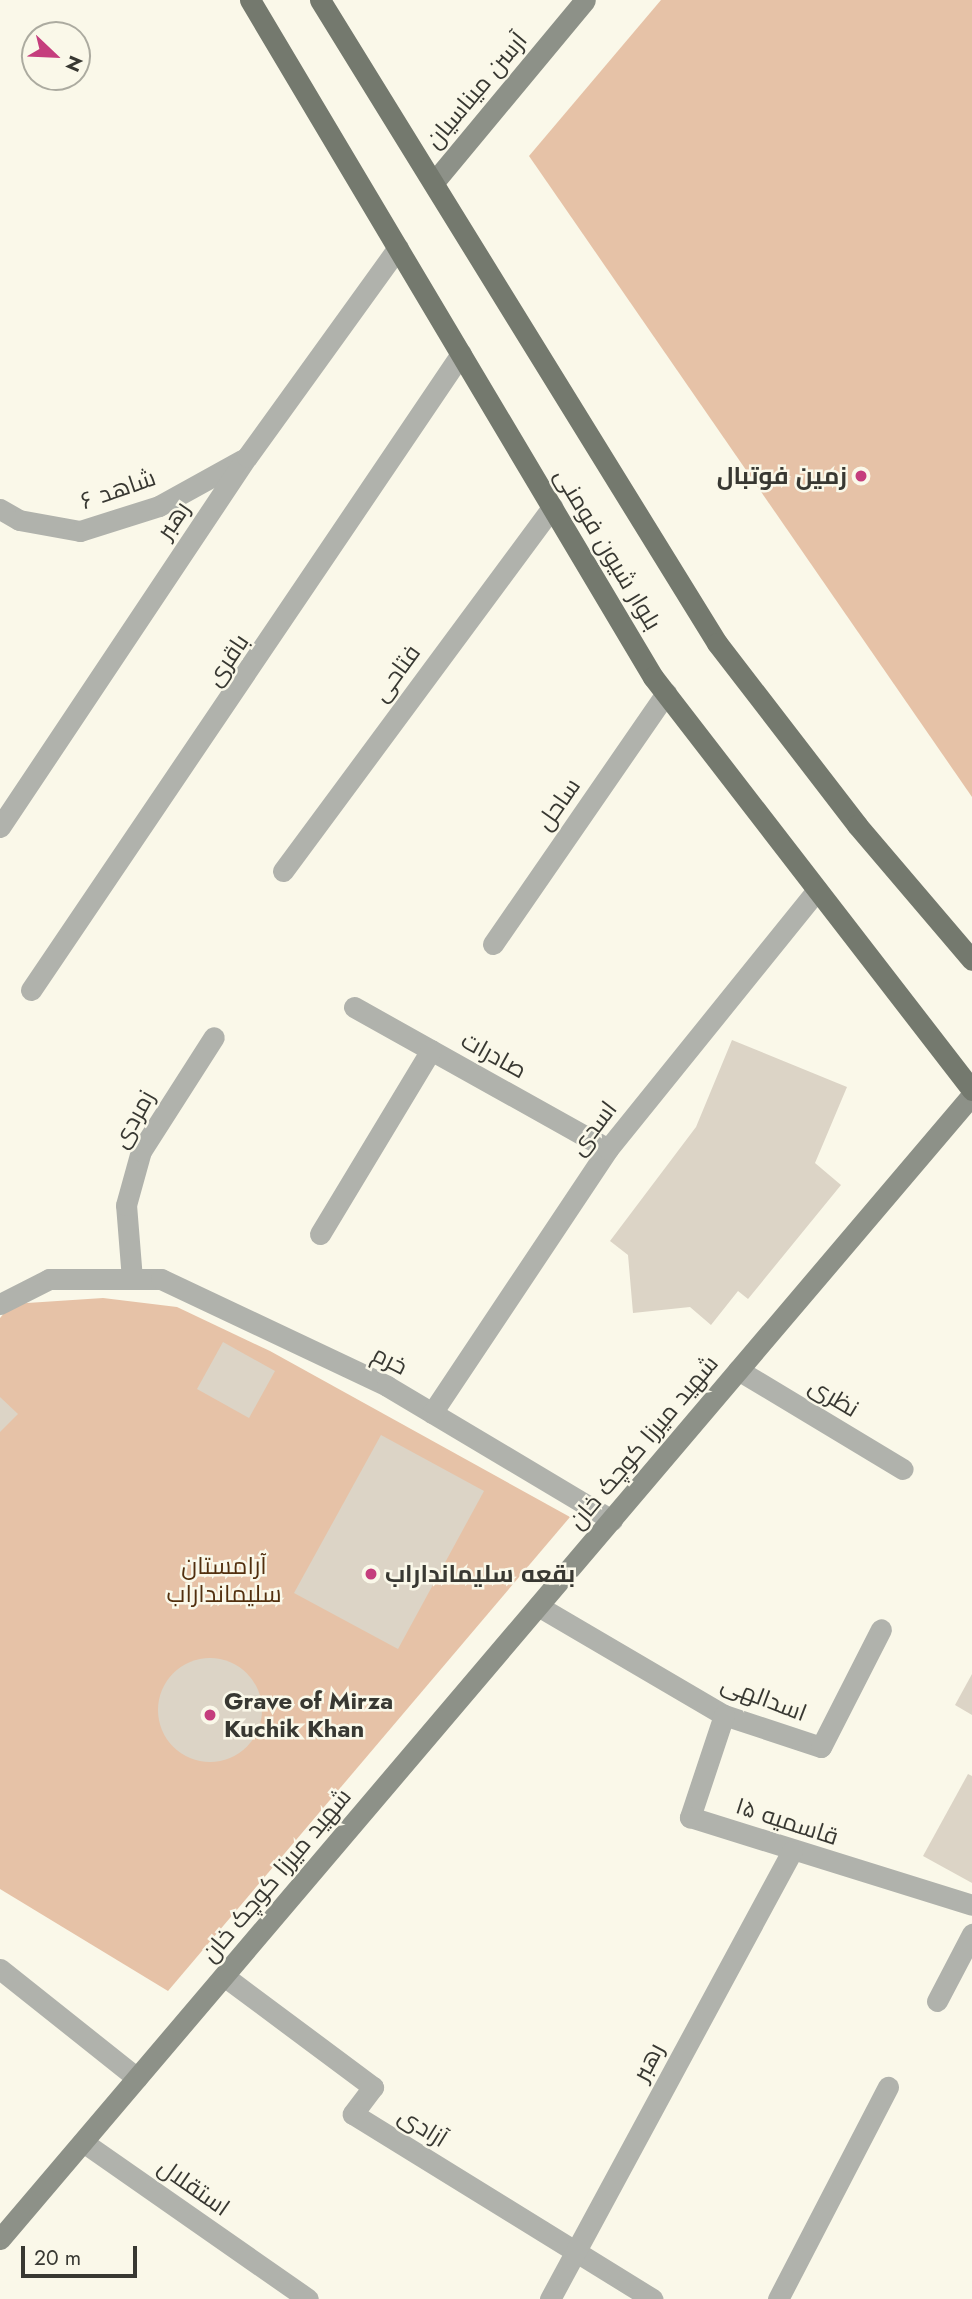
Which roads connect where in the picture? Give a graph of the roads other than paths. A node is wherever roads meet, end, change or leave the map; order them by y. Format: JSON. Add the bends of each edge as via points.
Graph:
{"nodes":[{"id":1,"x":250,"y":0,"type":"edge"},
{"id":2,"x":320,"y":0,"type":"edge"},
{"id":3,"x":585,"y":0,"type":"edge"},
{"id":4,"x":434,"y":182,"type":"junction"},
{"id":5,"x":398,"y":247,"type":"junction"},
{"id":6,"x":461,"y":354,"type":"junction"},
{"id":7,"x":247,"y":457,"type":"junction"},
{"id":8,"x":552,"y":507,"type":"junction"},
{"id":9,"x":0,"y":509,"type":"edge"},
{"id":10,"x":666,"y":693,"type":"junction"},
{"id":11,"x":0,"y":827,"type":"edge"},
{"id":12,"x":283,"y":871,"type":"dead end"},
{"id":13,"x":817,"y":890,"type":"junction"},
{"id":14,"x":493,"y":944,"type":"dead end"},
{"id":15,"x":972,"y":960,"type":"edge"},
{"id":16,"x":31,"y":990,"type":"dead end"},
{"id":17,"x":354,"y":1007,"type":"dead end"},
{"id":18,"x":214,"y":1037,"type":"dead end"},
{"id":19,"x":430,"y":1050,"type":"junction"},
{"id":20,"x":972,"y":1093,"type":"edge"},
{"id":21,"x":608,"y":1149,"type":"junction"},
{"id":22,"x":320,"y":1234,"type":"dead end"},
{"id":23,"x":132,"y":1279,"type":"junction"},
{"id":24,"x":0,"y":1304,"type":"edge"},
{"id":25,"x":738,"y":1370,"type":"junction"},
{"id":26,"x":432,"y":1413,"type":"junction"},
{"id":27,"x":903,"y":1469,"type":"dead end"},
{"id":28,"x":612,"y":1520,"type":"junction"},
{"id":29,"x":538,"y":1606,"type":"junction"},
{"id":30,"x":881,"y":1629,"type":"dead end"},
{"id":31,"x":724,"y":1715,"type":"junction"},
{"id":32,"x":792,"y":1851,"type":"junction"},
{"id":33,"x":972,"y":1905,"type":"edge"},
{"id":34,"x":972,"y":1934,"type":"edge"},
{"id":35,"x":0,"y":1969,"type":"edge"},
{"id":36,"x":224,"y":1976,"type":"junction"},
{"id":37,"x":937,"y":2001,"type":"dead end"},
{"id":38,"x":137,"y":2078,"type":"junction"},
{"id":39,"x":888,"y":2087,"type":"dead end"},
{"id":40,"x":83,"y":2142,"type":"junction"},
{"id":41,"x":0,"y":2239,"type":"edge"},
{"id":42,"x":575,"y":2253,"type":"junction"},
{"id":43,"x":308,"y":2299,"type":"edge"},
{"id":44,"x":550,"y":2299,"type":"edge"},
{"id":45,"x":653,"y":2299,"type":"edge"},
{"id":46,"x":778,"y":2299,"type":"edge"}],
"edges":[{"from":1,"to":5,"type":"main road","name":"بلوار شیون فومنی"},
{"from":2,"to":4,"type":"main road","name":"بلوار شیون فومنی"},
{"from":3,"to":4,"type":"street","name":"آرسن میناسیان"},
{"from":4,"to":15,"type":"main road","name":"بلوار شیون فومنی","via":[[717,643]]},
{"from":5,"to":6,"type":"main road","name":"بلوار شیون فومنی"},
{"from":5,"to":7,"type":"street","name":"رهبر"},
{"from":6,"to":8,"type":"main road","name":"بلوار شیون فومنی"},
{"from":6,"to":16,"type":"street","name":"باقری"},
{"from":7,"to":9,"type":"street","name":"شاهد ۶","via":[[159,506],[80,531],[19,520]]},
{"from":7,"to":11,"type":"street","name":"رهبر"},
{"from":8,"to":10,"type":"main road","name":"بلوار شیون فومنی"},
{"from":8,"to":12,"type":"street","name":"فتاحی"},
{"from":10,"to":13,"type":"main road","name":"بلوار شیون فومنی"},
{"from":10,"to":14,"type":"street","name":"ساحل"},
{"from":13,"to":20,"type":"main road","name":"بلوار شیون فومنی"},
{"from":13,"to":21,"type":"street","name":"اسدی"},
{"from":17,"to":19,"type":"street","name":"صادرات"},
{"from":18,"to":23,"type":"street","name":"زمردی","via":[[141,1151],[126,1205]]},
{"from":19,"to":21,"type":"street","name":"صادرات"},
{"from":19,"to":22,"type":"street"},
{"from":20,"to":25,"type":"street","name":"شهید میرزا کوچک خان"},
{"from":21,"to":26,"type":"street","name":"اسدی"},
{"from":23,"to":24,"type":"street","name":"خرم","via":[[48,1279]]},
{"from":23,"to":26,"type":"street","name":"خرم","via":[[161,1279]]},
{"from":25,"to":27,"type":"street","name":"نظری"},
{"from":25,"to":28,"type":"street","name":"شهید میرزا کوچک خان"},
{"from":26,"to":28,"type":"street","name":"خرم"},
{"from":28,"to":29,"type":"street","name":"شهید میرزا کوچک خان"},
{"from":29,"to":31,"type":"street","name":"اسدالهی"},
{"from":29,"to":36,"type":"street","name":"شهید میرزا کوچک خان"},
{"from":30,"to":31,"type":"street","name":"اسدالهی","via":[[821,1747]]},
{"from":31,"to":32,"type":"street","name":"قاسمیه ۱۵","via":[[690,1818]]},
{"from":32,"to":33,"type":"street","name":"قاسمیه ۱۵"},
{"from":32,"to":42,"type":"street","name":"رهبر"},
{"from":34,"to":37,"type":"street"},
{"from":35,"to":38,"type":"street"},
{"from":36,"to":38,"type":"street","name":"شهید میرزا کوچک خان"},
{"from":36,"to":42,"type":"street","name":"آزادی","via":[[373,2087],[352,2114]]},
{"from":38,"to":40,"type":"street","name":"شهید میرزا کوچک خان"},
{"from":39,"to":46,"type":"street"},
{"from":40,"to":41,"type":"street","name":"شهید میرزا کوچک خان"},
{"from":40,"to":43,"type":"street","name":"استقلال"},
{"from":42,"to":44,"type":"street","name":"رهبر"},
{"from":42,"to":45,"type":"street","name":"آزادی"}]}
